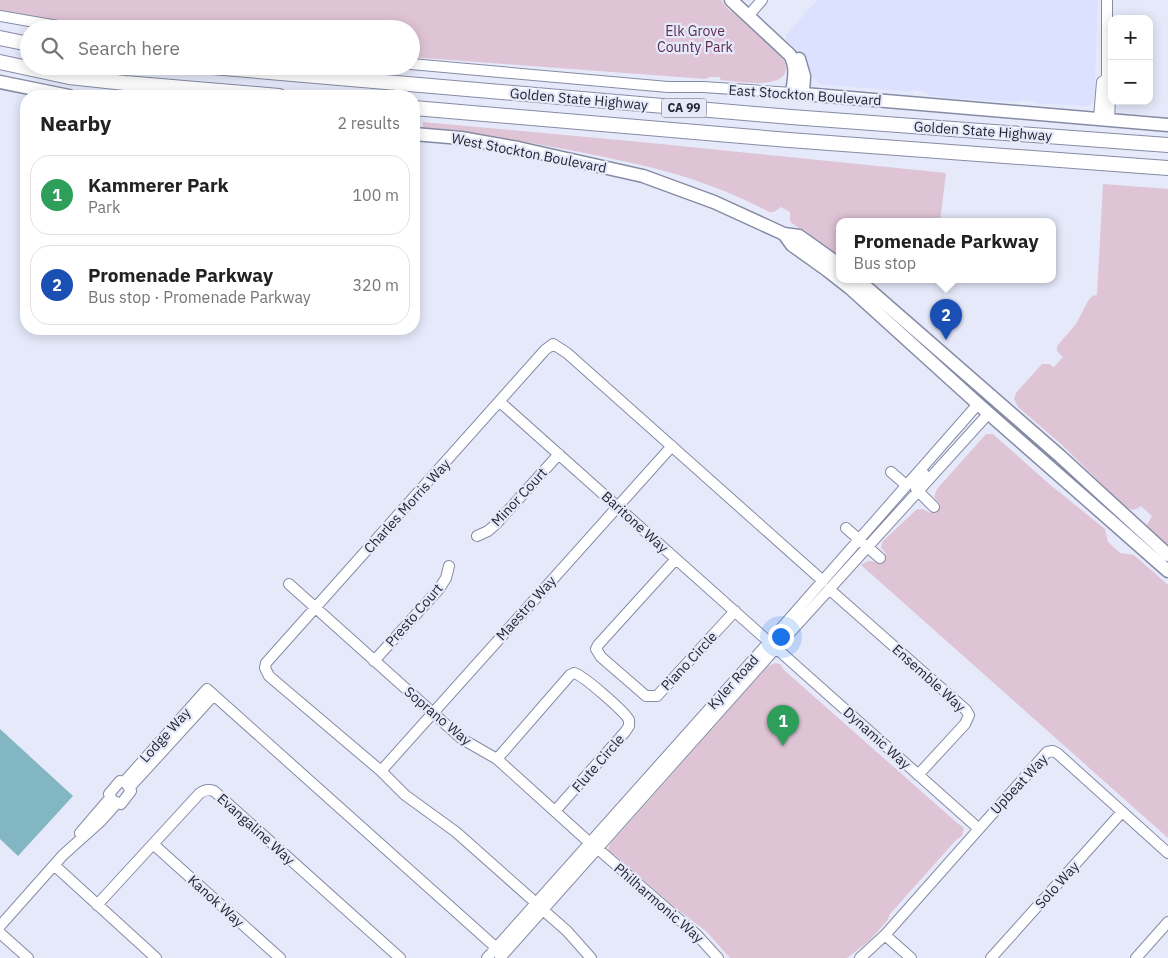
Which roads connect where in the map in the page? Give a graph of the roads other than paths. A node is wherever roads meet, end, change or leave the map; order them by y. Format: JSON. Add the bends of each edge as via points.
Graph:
{"nodes":[{"id":1,"x":731,"y":0,"type":"edge"},
{"id":2,"x":762,"y":0,"type":"edge"},
{"id":3,"x":1107,"y":0,"type":"edge"},
{"id":4,"x":749,"y":15,"type":"junction"},
{"id":5,"x":0,"y":16,"type":"edge"},
{"id":6,"x":23,"y":20,"type":"edge"},
{"id":7,"x":0,"y":38,"type":"edge"},
{"id":8,"x":20,"y":42,"type":"edge"},
{"id":9,"x":0,"y":62,"type":"edge"},
{"id":10,"x":420,"y":65,"type":"edge"},
{"id":11,"x":20,"y":66,"type":"edge"},
{"id":12,"x":61,"y":75,"type":"edge"},
{"id":13,"x":303,"y":75,"type":"edge"},
{"id":14,"x":0,"y":82,"type":"edge"},
{"id":15,"x":39,"y":90,"type":"edge"},
{"id":16,"x":208,"y":90,"type":"edge"},
{"id":17,"x":798,"y":93,"type":"junction"},
{"id":18,"x":420,"y":109,"type":"edge"},
{"id":19,"x":1104,"y":118,"type":"junction"},
{"id":20,"x":1168,"y":124,"type":"edge"},
{"id":21,"x":420,"y":135,"type":"edge"},
{"id":22,"x":1168,"y":145,"type":"edge"},
{"id":23,"x":1168,"y":168,"type":"edge"},
{"id":24,"x":784,"y":234,"type":"junction"},
{"id":25,"x":836,"y":262,"type":"edge"},
{"id":26,"x":834,"y":271,"type":"edge"},
{"id":27,"x":846,"y":283,"type":"edge"},
{"id":28,"x":854,"y":283,"type":"edge"},
{"id":29,"x":862,"y":283,"type":"edge"},
{"id":30,"x":872,"y":292,"type":"junction"},
{"id":31,"x":867,"y":304,"type":"junction"},
{"id":32,"x":912,"y":326,"type":"junction"},
{"id":33,"x":500,"y":402,"type":"junction"},
{"id":34,"x":978,"y":404,"type":"junction"},
{"id":35,"x":989,"y":414,"type":"junction"},
{"id":36,"x":953,"y":432,"type":"junction"},
{"id":37,"x":672,"y":446,"type":"junction"},
{"id":38,"x":559,"y":454,"type":"junction"},
{"id":39,"x":891,"y":472,"type":"dead end"},
{"id":40,"x":906,"y":485,"type":"junction"},
{"id":41,"x":918,"y":493,"type":"junction"},
{"id":42,"x":617,"y":506,"type":"junction"},
{"id":43,"x":934,"y":507,"type":"dead end"},
{"id":44,"x":846,"y":528,"type":"dead end"},
{"id":45,"x":1131,"y":530,"type":"junction"},
{"id":46,"x":477,"y":536,"type":"dead end"},
{"id":47,"x":858,"y":540,"type":"junction"},
{"id":48,"x":867,"y":547,"type":"junction"},
{"id":49,"x":1168,"y":555,"type":"edge"},
{"id":50,"x":880,"y":558,"type":"dead end"},
{"id":51,"x":676,"y":559,"type":"junction"},
{"id":52,"x":1168,"y":561,"type":"edge"},
{"id":53,"x":449,"y":566,"type":"dead end"},
{"id":54,"x":1168,"y":571,"type":"edge"},
{"id":55,"x":289,"y":584,"type":"dead end"},
{"id":56,"x":824,"y":584,"type":"junction"},
{"id":57,"x":316,"y":608,"type":"junction"},
{"id":58,"x":735,"y":611,"type":"junction"},
{"id":59,"x":772,"y":645,"type":"junction"},
{"id":60,"x":374,"y":662,"type":"junction"},
{"id":61,"x":432,"y":713,"type":"junction"},
{"id":62,"x":497,"y":759,"type":"junction"},
{"id":63,"x":381,"y":771,"type":"junction"},
{"id":64,"x":918,"y":775,"type":"junction"},
{"id":65,"x":127,"y":785,"type":"junction"},
{"id":66,"x":114,"y":801,"type":"junction"},
{"id":67,"x":555,"y":811,"type":"junction"},
{"id":68,"x":1122,"y":812,"type":"junction"},
{"id":69,"x":978,"y":828,"type":"junction"},
{"id":70,"x":153,"y":844,"type":"junction"},
{"id":71,"x":594,"y":846,"type":"junction"},
{"id":72,"x":1168,"y":853,"type":"edge"},
{"id":73,"x":54,"y":865,"type":"junction"},
{"id":74,"x":97,"y":905,"type":"junction"},
{"id":75,"x":540,"y":907,"type":"junction"},
{"id":76,"x":1168,"y":922,"type":"edge"},
{"id":77,"x":0,"y":926,"type":"edge"},
{"id":78,"x":0,"y":933,"type":"edge"},
{"id":79,"x":885,"y":935,"type":"junction"},
{"id":80,"x":502,"y":955,"type":"edge"},
{"id":81,"x":1142,"y":956,"type":"edge"},
{"id":82,"x":28,"y":958,"type":"edge"},
{"id":83,"x":156,"y":958,"type":"edge"},
{"id":84,"x":280,"y":958,"type":"edge"},
{"id":85,"x":400,"y":958,"type":"edge"},
{"id":86,"x":487,"y":958,"type":"edge"},
{"id":87,"x":591,"y":958,"type":"edge"},
{"id":88,"x":718,"y":958,"type":"edge"},
{"id":89,"x":860,"y":958,"type":"edge"},
{"id":90,"x":911,"y":958,"type":"edge"},
{"id":91,"x":992,"y":958,"type":"edge"}],
"edges":[{"from":1,"to":4,"type":"main road"},
{"from":2,"to":4,"type":"street"},
{"from":3,"to":19,"type":"street","via":[[1107,78],[1102,82]]},
{"from":4,"to":17,"type":"main road","via":[[794,62]]},
{"from":5,"to":6,"type":"street"},
{"from":7,"to":8,"type":"highway"},
{"from":9,"to":11,"type":"highway"},
{"from":10,"to":17,"type":"street","name":"East Stockton Boulevard","via":[[668,87]]},
{"from":12,"to":16,"type":"highway"},
{"from":13,"to":22,"type":"highway","name":"Golden State Highway","number":"CA 99","via":[[762,115]]},
{"from":14,"to":15,"type":"main road"},
{"from":17,"to":19,"type":"main road","name":"East Stockton Boulevard"},
{"from":18,"to":23,"type":"highway","name":"Golden State Highway","number":"CA 99"},
{"from":19,"to":20,"type":"main road","name":"East Stockton Boulevard"},
{"from":21,"to":24,"type":"main road","name":"West Stockton Boulevard","via":[[508,146],[643,176],[714,202]]},
{"from":24,"to":25,"type":"main road","via":[[799,236]]},
{"from":24,"to":26,"type":"main road","via":[[792,245]]},
{"from":27,"to":31,"type":"main road"},
{"from":28,"to":30,"type":"main road","via":[[868,293]]},
{"from":29,"to":30,"type":"main road"},
{"from":30,"to":32,"type":"main road"},
{"from":31,"to":32,"type":"main road","via":[[877,303],[906,326]]},
{"from":31,"to":34,"type":"main road"},
{"from":32,"to":45,"type":"main road","via":[[1060,456]]},
{"from":33,"to":37,"type":"street","name":"Charles Morris Way","via":[[553,344]]},
{"from":33,"to":38,"type":"street","name":"Baritone Way"},
{"from":33,"to":57,"type":"street","name":"Charles Morris Way"},
{"from":34,"to":35,"type":"main road"},
{"from":34,"to":36,"type":"street","name":"Kyler Road"},
{"from":35,"to":41,"type":"street","name":"Kyler Road"},
{"from":35,"to":45,"type":"main road","via":[[1070,486]]},
{"from":36,"to":40,"type":"street","name":"Kyler Road"},
{"from":36,"to":41,"type":"street","via":[[944,451],[916,483]]},
{"from":37,"to":42,"type":"street","name":"Maestro Way"},
{"from":37,"to":56,"type":"street","name":"Charles Morris Way"},
{"from":38,"to":42,"type":"street","name":"Baritone Way"},
{"from":38,"to":46,"type":"street","name":"Minor Court","via":[[496,524]]},
{"from":39,"to":40,"type":"street"},
{"from":40,"to":47,"type":"street","name":"Kyler Road"},
{"from":41,"to":43,"type":"street"},
{"from":41,"to":48,"type":"street","name":"Kyler Road"},
{"from":42,"to":51,"type":"street","name":"Baritone Way"},
{"from":42,"to":61,"type":"street","name":"Maestro Way"},
{"from":44,"to":47,"type":"street"},
{"from":45,"to":49,"type":"main road"},
{"from":45,"to":52,"type":"main road"},
{"from":45,"to":54,"type":"main road"},
{"from":47,"to":48,"type":"street"},
{"from":47,"to":56,"type":"street","name":"Kyler Road"},
{"from":48,"to":50,"type":"street"},
{"from":48,"to":56,"type":"street","name":"Kyler Road"},
{"from":51,"to":58,"type":"street","name":"Baritone Way"},
{"from":51,"to":58,"type":"street","name":"Piano Circle","via":[[598,645],[596,650],[601,657],[646,696],[656,696]]},
{"from":53,"to":60,"type":"street","name":"Presto Court","via":[[439,589]]},
{"from":55,"to":57,"type":"street","name":"Soprano Way"},
{"from":56,"to":59,"type":"street","name":"Kyler Road"},
{"from":56,"to":64,"type":"street","name":"Ensemble Way","via":[[969,716]]},
{"from":57,"to":60,"type":"street","name":"Soprano Way"},
{"from":57,"to":63,"type":"street","name":"Charles Morris Way","via":[[264,668]]},
{"from":58,"to":59,"type":"street","name":"Baritone Way"},
{"from":59,"to":64,"type":"street","name":"Dynamic Way"},
{"from":59,"to":71,"type":"street","name":"Kyler Road","via":[[726,704]]},
{"from":59,"to":71,"type":"street","name":"Kyler Road","via":[[644,782],[634,800]]},
{"from":60,"to":61,"type":"street","name":"Soprano Way"},
{"from":61,"to":62,"type":"street","name":"Soprano Way","via":[[462,739]]},
{"from":61,"to":63,"type":"street","name":"Maestro Way"},
{"from":62,"to":67,"type":"street","name":"Soprano Way"},
{"from":62,"to":67,"type":"street","name":"Flute Circle","via":[[574,673],[624,713],[629,720],[625,732]]},
{"from":63,"to":75,"type":"street","name":"Charles Morris Way","via":[[405,795],[456,832]]},
{"from":64,"to":69,"type":"street","name":"Dynamic Way"},
{"from":65,"to":66,"type":"street","name":"Lodge Way","via":[[132,791],[121,804]]},
{"from":65,"to":66,"type":"street","name":"Lodge Way","via":[[120,781],[109,794]]},
{"from":65,"to":80,"type":"street","name":"Lodge Way","via":[[211,692]]},
{"from":66,"to":73,"type":"street","name":"Lodge Way","via":[[101,821]]},
{"from":67,"to":71,"type":"street","name":"Soprano Way"},
{"from":68,"to":69,"type":"street","name":"Upbeat Way","via":[[1057,753],[1050,751]]},
{"from":68,"to":72,"type":"street","name":"Upbeat Way"},
{"from":68,"to":91,"type":"street","name":"Solo Way"},
{"from":69,"to":79,"type":"street","name":"Upbeat Way"},
{"from":70,"to":74,"type":"street","name":"Evangaline Way"},
{"from":70,"to":84,"type":"street","name":"Kanok Way"},
{"from":70,"to":85,"type":"street","name":"Evangaline Way","via":[[199,794],[214,791]]},
{"from":71,"to":75,"type":"street","name":"Kyler Road"},
{"from":71,"to":75,"type":"street","name":"Kyler Road","via":[[572,878]]},
{"from":71,"to":88,"type":"street","name":"Philharmonic Way","via":[[697,935]]},
{"from":73,"to":74,"type":"street"},
{"from":73,"to":77,"type":"street","name":"Lodge Way"},
{"from":74,"to":83,"type":"street"},
{"from":75,"to":80,"type":"street","name":"Kyler Road"},
{"from":75,"to":87,"type":"street","name":"Charles Morris Way"},
{"from":76,"to":81,"type":"street"},
{"from":78,"to":82,"type":"street"},
{"from":79,"to":89,"type":"street","name":"Upbeat Way"},
{"from":79,"to":90,"type":"street"},
{"from":80,"to":86,"type":"street","name":"Kyler Road"}]}
